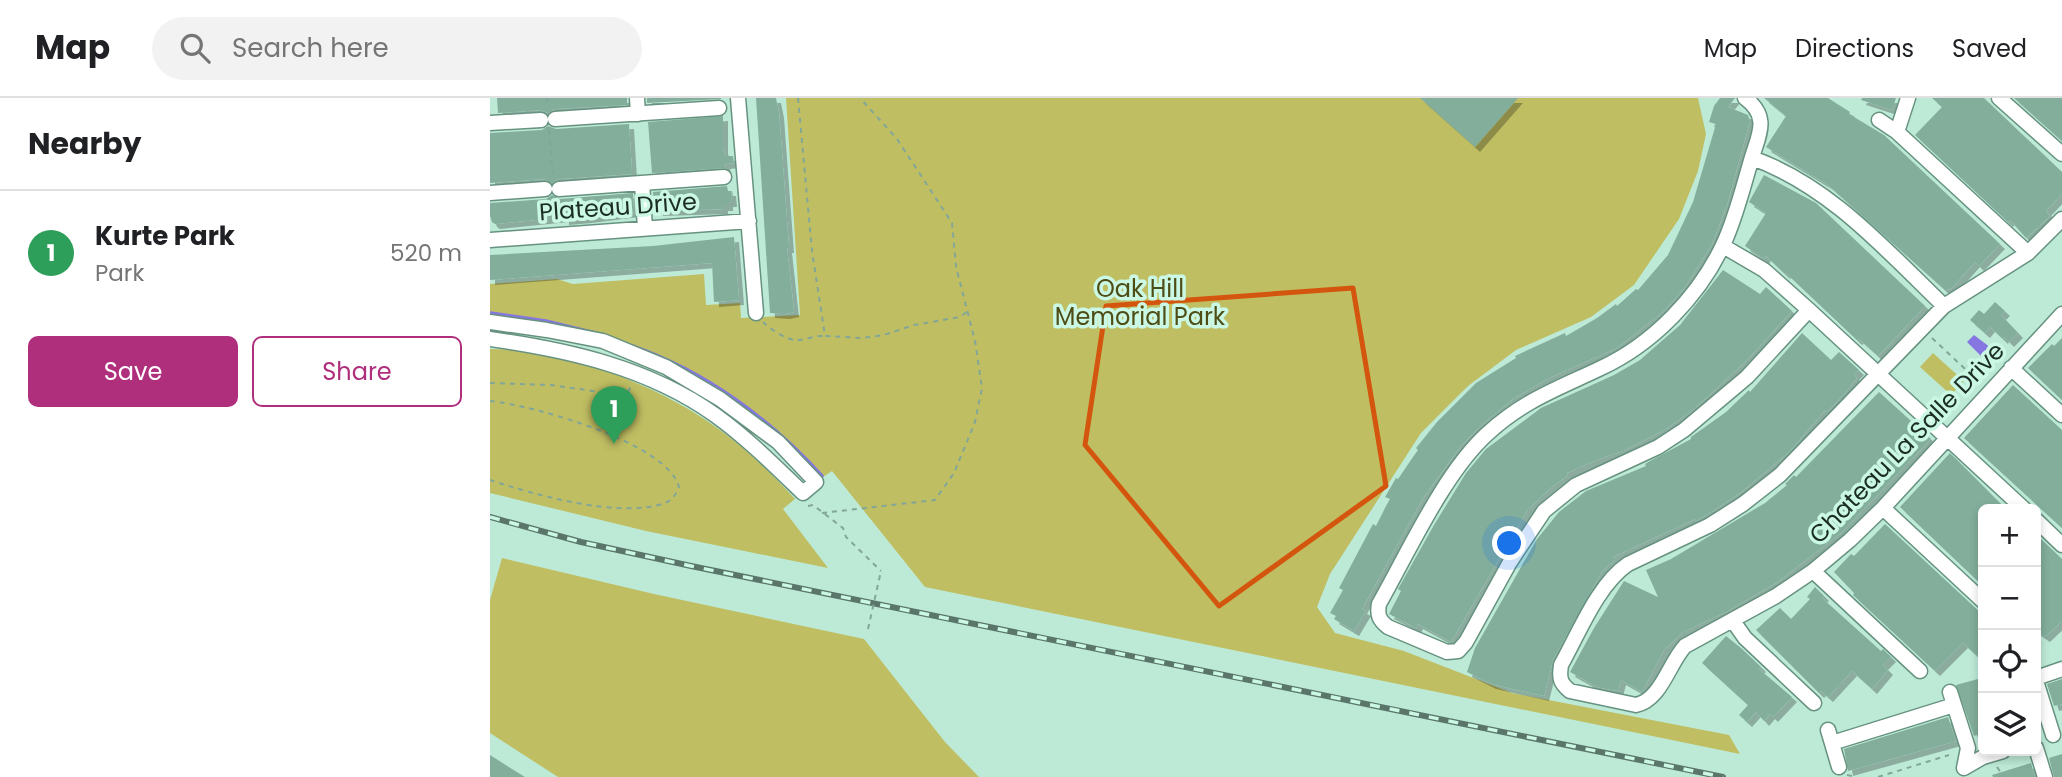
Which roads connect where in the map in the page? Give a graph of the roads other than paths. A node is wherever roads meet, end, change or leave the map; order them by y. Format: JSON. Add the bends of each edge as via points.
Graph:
{"nodes":[{"id":1,"x":637,"y":98,"type":"edge"},
{"id":2,"x":738,"y":98,"type":"edge"},
{"id":3,"x":1745,"y":98,"type":"edge"},
{"id":4,"x":1908,"y":98,"type":"edge"},
{"id":5,"x":1999,"y":98,"type":"edge"},
{"id":6,"x":719,"y":108,"type":"dead end"},
{"id":7,"x":638,"y":114,"type":"junction"},
{"id":8,"x":1879,"y":120,"type":"dead end"},
{"id":9,"x":490,"y":123,"type":"edge"},
{"id":10,"x":1897,"y":132,"type":"junction"},
{"id":11,"x":2062,"y":154,"type":"edge"},
{"id":12,"x":1752,"y":158,"type":"junction"},
{"id":13,"x":723,"y":177,"type":"dead end"},
{"id":14,"x":642,"y":183,"type":"junction"},
{"id":15,"x":490,"y":193,"type":"edge"},
{"id":16,"x":2062,"y":219,"type":"edge"},
{"id":17,"x":749,"y":221,"type":"junction"},
{"id":18,"x":645,"y":228,"type":"junction"},
{"id":19,"x":490,"y":240,"type":"edge"},
{"id":20,"x":1723,"y":246,"type":"junction"},
{"id":21,"x":2028,"y":253,"type":"junction"},
{"id":22,"x":1944,"y":306,"type":"junction"},
{"id":23,"x":1809,"y":310,"type":"junction"},
{"id":24,"x":755,"y":313,"type":"road end"},
{"id":25,"x":2062,"y":314,"type":"edge"},
{"id":26,"x":490,"y":322,"type":"edge"},
{"id":27,"x":490,"y":339,"type":"edge"},
{"id":28,"x":2011,"y":368,"type":"junction"},
{"id":29,"x":1878,"y":374,"type":"junction"},
{"id":30,"x":2062,"y":415,"type":"edge"},
{"id":31,"x":1947,"y":438,"type":"junction"},
{"id":32,"x":2019,"y":504,"type":"edge"},
{"id":33,"x":1883,"y":508,"type":"junction"},
{"id":34,"x":2041,"y":525,"type":"edge"},
{"id":35,"x":2062,"y":545,"type":"edge"},
{"id":36,"x":1813,"y":571,"type":"junction"},
{"id":37,"x":1978,"y":596,"type":"edge"},
{"id":38,"x":1733,"y":621,"type":"junction"},
{"id":39,"x":2062,"y":669,"type":"edge"},
{"id":40,"x":1920,"y":671,"type":"dead end"},
{"id":41,"x":2041,"y":677,"type":"edge"},
{"id":42,"x":2041,"y":691,"type":"edge"},
{"id":43,"x":1814,"y":703,"type":"dead end"},
{"id":44,"x":2058,"y":733,"type":"edge"},
{"id":45,"x":2041,"y":738,"type":"edge"},
{"id":46,"x":1986,"y":756,"type":"edge"},
{"id":47,"x":2038,"y":756,"type":"edge"},
{"id":48,"x":1839,"y":767,"type":"dead end"},
{"id":49,"x":2045,"y":777,"type":"edge"}],
"edges":[{"from":1,"to":7,"type":"street"},
{"from":2,"to":17,"type":"street"},
{"from":3,"to":12,"type":"street","via":[[1756,106],[1762,120]]},
{"from":4,"to":10,"type":"street"},
{"from":5,"to":11,"type":"street"},
{"from":6,"to":7,"type":"street"},
{"from":7,"to":9,"type":"street"},
{"from":8,"to":10,"type":"street"},
{"from":10,"to":21,"type":"street"},
{"from":12,"to":20,"type":"street"},
{"from":12,"to":22,"type":"street","via":[[1779,167],[1832,201]]},
{"from":13,"to":14,"type":"street"},
{"from":14,"to":15,"type":"street"},
{"from":14,"to":18,"type":"street"},
{"from":16,"to":21,"type":"street","name":"Chateau La Salle Drive"},
{"from":17,"to":18,"type":"street","name":"Plateau Drive"},
{"from":17,"to":24,"type":"street"},
{"from":18,"to":19,"type":"street","name":"Plateau Drive"},
{"from":20,"to":23,"type":"street","via":[[1764,270]]},
{"from":20,"to":23,"type":"street","via":[[1680,307],[1635,348],[1539,395],[1485,435],[1449,479],[1379,604],[1381,622],[1447,652],[1458,651],[1544,511],[1576,485],[1684,430],[1747,377]]},
{"from":21,"to":22,"type":"street","name":"Chateau La Salle Drive"},
{"from":22,"to":29,"type":"street","name":"Chateau La Salle Drive"},
{"from":23,"to":29,"type":"street"},
{"from":25,"to":28,"type":"street","name":"Chateau La Salle Drive"},
{"from":26,"to":27,"type":"street","via":[[603,341],[666,367],[778,442],[816,482],[803,493],[714,414],[662,385],[600,360]]},
{"from":28,"to":30,"type":"street"},
{"from":28,"to":31,"type":"street","name":"Chateau La Salle Drive"},
{"from":29,"to":31,"type":"street"},
{"from":29,"to":38,"type":"street","name":"Chateau La Salle Drive","via":[[1811,446],[1743,504],[1618,571],[1561,665],[1561,684],[1570,691],[1636,705],[1646,703],[1685,646]]},
{"from":31,"to":32,"type":"street"},
{"from":31,"to":33,"type":"street","name":"Chateau La Salle Drive"},
{"from":33,"to":36,"type":"street","name":"Chateau La Salle Drive"},
{"from":33,"to":37,"type":"street"},
{"from":34,"to":35,"type":"street"},
{"from":36,"to":38,"type":"street","name":"Chateau La Salle Drive"},
{"from":36,"to":40,"type":"street"},
{"from":38,"to":43,"type":"street"},
{"from":39,"to":41,"type":"street"},
{"from":42,"to":44,"type":"street"},
{"from":44,"to":45,"type":"street"},
{"from":46,"to":48,"type":"street","via":[[1964,768],[1968,748],[1952,698],[1830,737]]},
{"from":47,"to":49,"type":"street"}]}
